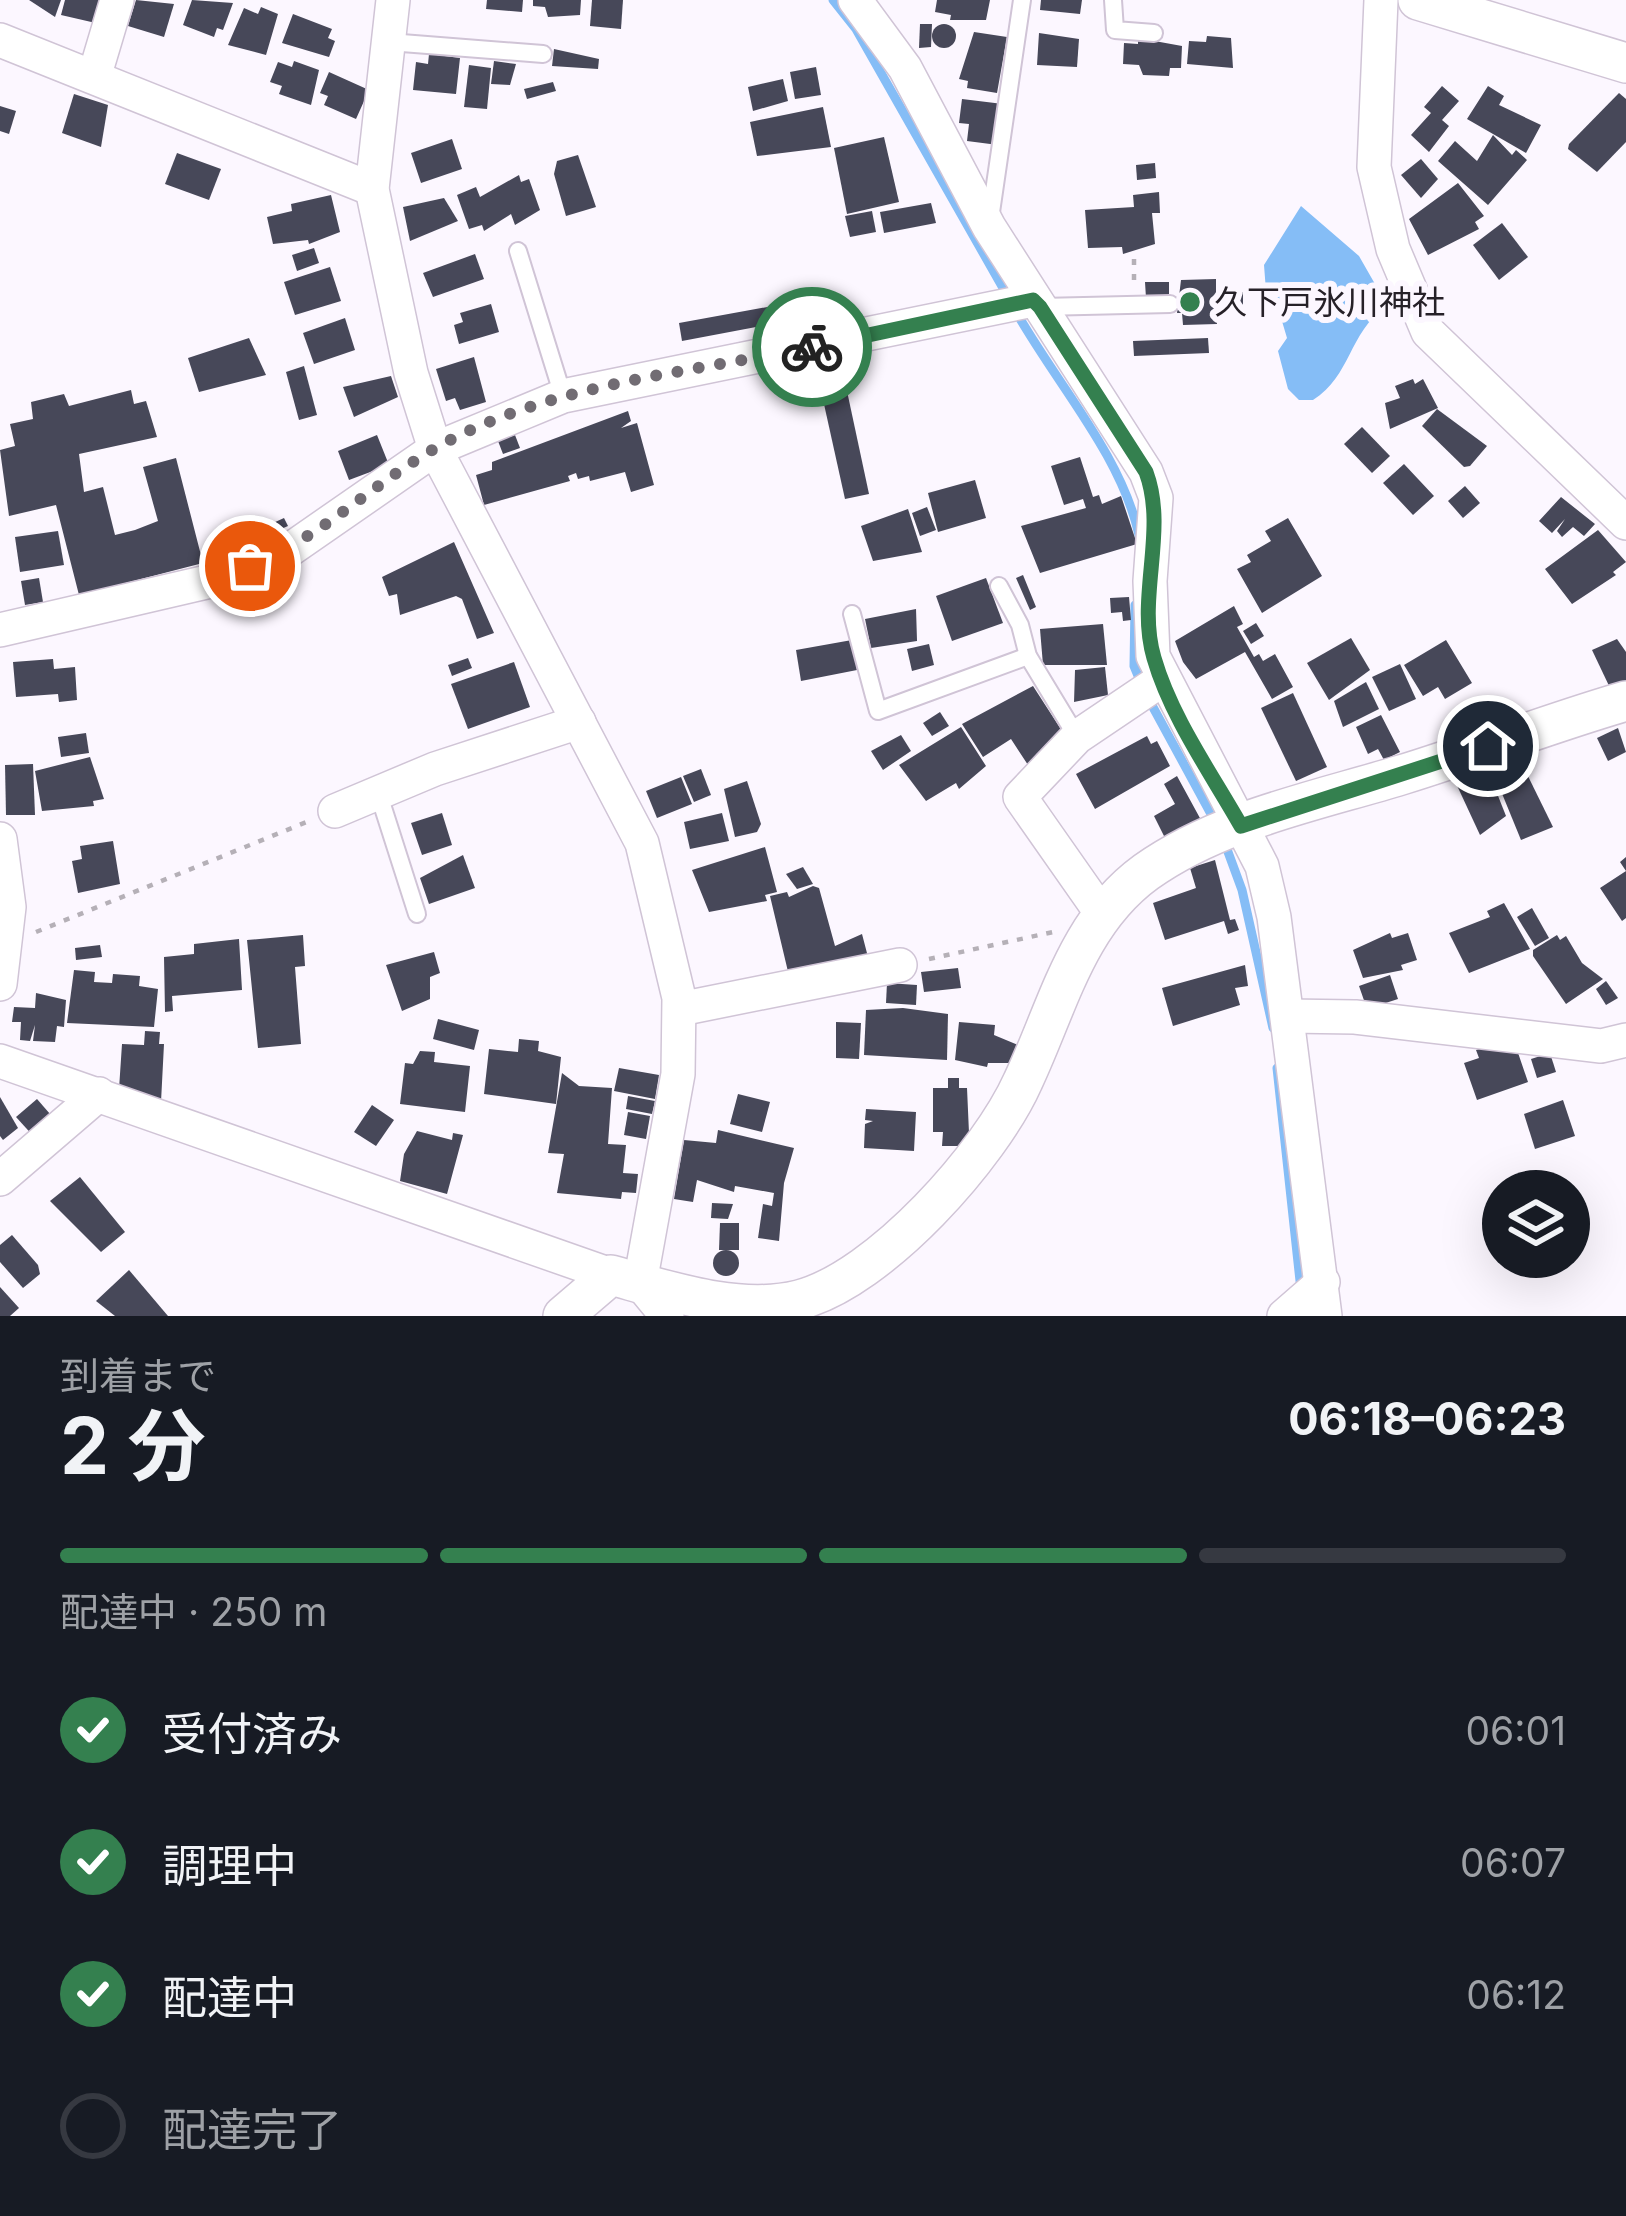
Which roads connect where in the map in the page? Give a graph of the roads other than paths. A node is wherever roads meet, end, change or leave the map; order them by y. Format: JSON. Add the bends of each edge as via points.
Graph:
{"nodes":[{"id":1,"x":118,"y":0,"type":"edge"},
{"id":2,"x":393,"y":0,"type":"edge"},
{"id":3,"x":855,"y":0,"type":"edge"},
{"id":4,"x":1022,"y":0,"type":"edge"},
{"id":5,"x":1113,"y":0,"type":"edge"},
{"id":6,"x":1381,"y":0,"type":"edge"},
{"id":7,"x":1418,"y":0,"type":"edge"},
{"id":8,"x":1154,"y":33,"type":"dead end"},
{"id":9,"x":0,"y":40,"type":"edge"},
{"id":10,"x":389,"y":42,"type":"junction"},
{"id":11,"x":543,"y":54,"type":"dead end"},
{"id":12,"x":1626,"y":63,"type":"edge"},
{"id":13,"x":95,"y":74,"type":"junction"},
{"id":14,"x":372,"y":189,"type":"junction"},
{"id":15,"x":988,"y":227,"type":"junction"},
{"id":16,"x":518,"y":250,"type":"dead end"},
{"id":17,"x":1037,"y":303,"type":"junction"},
{"id":18,"x":1170,"y":304,"type":"dead end"},
{"id":19,"x":563,"y":396,"type":"junction"},
{"id":20,"x":435,"y":449,"type":"junction"},
{"id":21,"x":1626,"y":523,"type":"edge"},
{"id":22,"x":999,"y":586,"type":"dead end"},
{"id":23,"x":852,"y":614,"type":"dead end"},
{"id":24,"x":0,"y":630,"type":"edge"},
{"id":25,"x":1028,"y":656,"type":"junction"},
{"id":26,"x":1163,"y":679,"type":"junction"},
{"id":27,"x":1626,"y":701,"type":"edge"},
{"id":28,"x":578,"y":722,"type":"junction"},
{"id":29,"x":1077,"y":737,"type":"junction"},
{"id":30,"x":378,"y":792,"type":"junction"},
{"id":31,"x":335,"y":811,"type":"road end"},
{"id":32,"x":1241,"y":826,"type":"junction"},
{"id":33,"x":0,"y":839,"type":"edge"},
{"id":34,"x":417,"y":914,"type":"dead end"},
{"id":35,"x":1098,"y":918,"type":"junction"},
{"id":36,"x":900,"y":965,"type":"road end"},
{"id":37,"x":0,"y":984,"type":"edge"},
{"id":38,"x":680,"y":1009,"type":"junction"},
{"id":39,"x":1288,"y":1016,"type":"junction"},
{"id":40,"x":1626,"y":1040,"type":"edge"},
{"id":41,"x":0,"y":1061,"type":"edge"},
{"id":42,"x":100,"y":1094,"type":"junction"},
{"id":43,"x":0,"y":1179,"type":"edge"},
{"id":44,"x":626,"y":1279,"type":"junction"},
{"id":45,"x":1324,"y":1299,"type":"edge"},
{"id":46,"x":563,"y":1316,"type":"edge"},
{"id":47,"x":668,"y":1316,"type":"edge"},
{"id":48,"x":1284,"y":1316,"type":"edge"}],
"edges":[{"from":1,"to":13,"type":"street"},
{"from":2,"to":10,"type":"street"},
{"from":3,"to":15,"type":"street","via":[[904,68]]},
{"from":4,"to":15,"type":"lane"},
{"from":5,"to":8,"type":"lane","via":[[1115,30]]},
{"from":6,"to":21,"type":"street","via":[[1374,167],[1393,249],[1428,332]]},
{"from":7,"to":12,"type":"street"},
{"from":9,"to":13,"type":"street"},
{"from":10,"to":11,"type":"lane"},
{"from":10,"to":14,"type":"street"},
{"from":13,"to":14,"type":"street"},
{"from":14,"to":20,"type":"street"},
{"from":15,"to":17,"type":"street"},
{"from":16,"to":19,"type":"lane"},
{"from":17,"to":18,"type":"lane"},
{"from":17,"to":19,"type":"street"},
{"from":17,"to":26,"type":"street","via":[[1156,498],[1152,638]]},
{"from":19,"to":20,"type":"street"},
{"from":20,"to":24,"type":"street","via":[[288,551],[211,581]]},
{"from":20,"to":28,"type":"street"},
{"from":22,"to":25,"type":"lane"},
{"from":23,"to":25,"type":"lane","via":[[878,711]]},
{"from":25,"to":29,"type":"lane"},
{"from":26,"to":29,"type":"street"},
{"from":26,"to":32,"type":"street"},
{"from":27,"to":32,"type":"street"},
{"from":28,"to":30,"type":"street"},
{"from":28,"to":38,"type":"street","via":[[642,843]]},
{"from":29,"to":35,"type":"street","via":[[1020,797]]},
{"from":30,"to":31,"type":"street"},
{"from":30,"to":34,"type":"lane"},
{"from":32,"to":35,"type":"street","via":[[1147,871]]},
{"from":32,"to":39,"type":"street","via":[[1262,866]]},
{"from":33,"to":37,"type":"street","via":[[8,942]]},
{"from":35,"to":44,"type":"street","via":[[1022,1086],[977,1156],[881,1254],[799,1300],[754,1304]]},
{"from":36,"to":38,"type":"street"},
{"from":38,"to":44,"type":"street","via":[[678,1074]]},
{"from":39,"to":40,"type":"street","via":[[1601,1046]]},
{"from":39,"to":45,"type":"street"},
{"from":41,"to":42,"type":"street"},
{"from":42,"to":43,"type":"street"},
{"from":42,"to":44,"type":"street"},
{"from":44,"to":46,"type":"street"},
{"from":44,"to":47,"type":"street"},
{"from":45,"to":48,"type":"street"}]}
